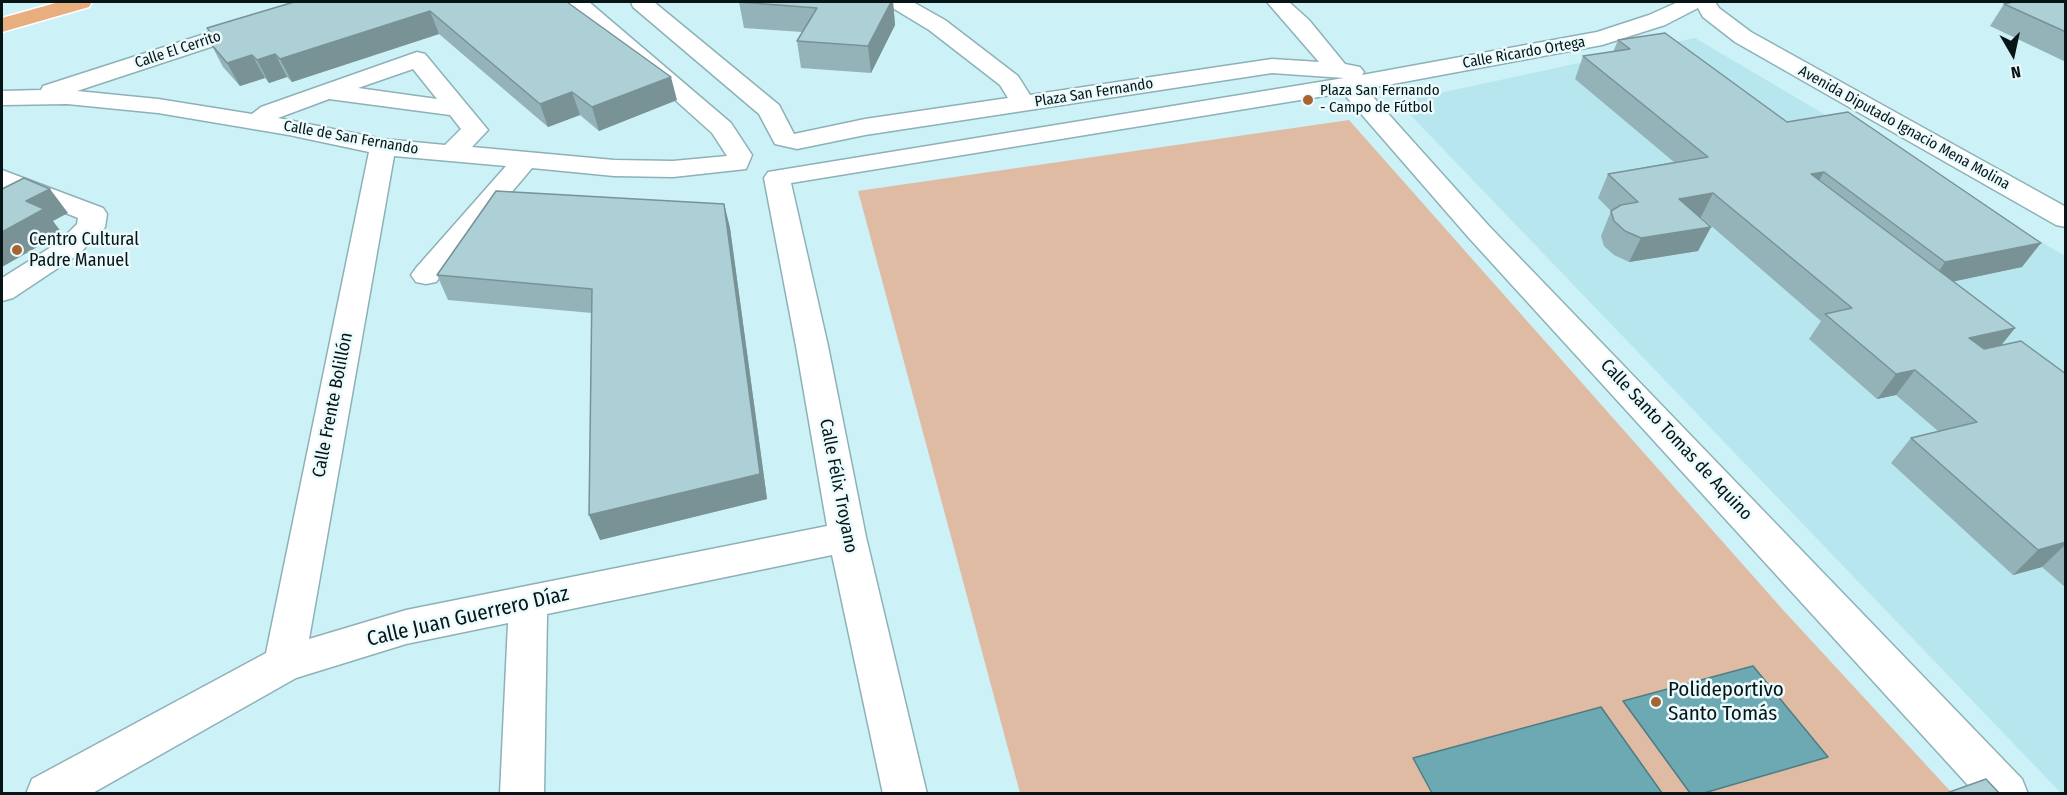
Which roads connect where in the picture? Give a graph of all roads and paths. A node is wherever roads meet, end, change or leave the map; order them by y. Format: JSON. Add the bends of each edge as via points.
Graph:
{"nodes":[{"id":1,"x":57,"y":2,"type":"edge"},
{"id":2,"x":81,"y":2,"type":"edge"},
{"id":3,"x":324,"y":2,"type":"edge"},
{"id":4,"x":577,"y":2,"type":"edge"},
{"id":5,"x":641,"y":2,"type":"edge"},
{"id":6,"x":900,"y":2,"type":"edge"},
{"id":7,"x":1278,"y":2,"type":"edge"},
{"id":8,"x":1694,"y":2,"type":"edge"},
{"id":9,"x":1705,"y":2,"type":"edge"},
{"id":10,"x":349,"y":5,"type":"edge"},
{"id":11,"x":2,"y":17,"type":"edge"},
{"id":12,"x":1657,"y":20,"type":"junction"},
{"id":13,"x":2,"y":25,"type":"edge"},
{"id":14,"x":1743,"y":37,"type":"junction"},
{"id":15,"x":1393,"y":75,"type":"joint"},
{"id":16,"x":1343,"y":78,"type":"junction"},
{"id":17,"x":326,"y":92,"type":"junction"},
{"id":18,"x":67,"y":97,"type":"junction"},
{"id":19,"x":32,"y":98,"type":"junction"},
{"id":20,"x":2,"y":99,"type":"edge"},
{"id":21,"x":1023,"y":104,"type":"junction"},
{"id":22,"x":458,"y":109,"type":"junction"},
{"id":23,"x":256,"y":122,"type":"junction"},
{"id":24,"x":790,"y":140,"type":"junction"},
{"id":25,"x":383,"y":147,"type":"junction"},
{"id":26,"x":451,"y":153,"type":"junction"},
{"id":27,"x":738,"y":159,"type":"junction"},
{"id":28,"x":525,"y":160,"type":"junction"},
{"id":29,"x":784,"y":176,"type":"junction"},
{"id":30,"x":2,"y":178,"type":"edge"},
{"id":31,"x":2066,"y":219,"type":"edge"},
{"id":32,"x":426,"y":275,"type":"dead end"},
{"id":33,"x":2,"y":291,"type":"edge"},
{"id":34,"x":847,"y":537,"type":"junction"},
{"id":35,"x":528,"y":603,"type":"junction"},
{"id":36,"x":284,"y":664,"type":"junction"},
{"id":37,"x":99,"y":779,"type":"edge"},
{"id":38,"x":48,"y":794,"type":"edge"},
{"id":39,"x":522,"y":794,"type":"edge"},
{"id":40,"x":905,"y":794,"type":"edge"},
{"id":41,"x":2006,"y":794,"type":"edge"}],
"edges":[{"from":1,"to":11,"type":"main road"},
{"from":2,"to":13,"type":"main road"},
{"from":3,"to":19,"type":"street","name":"Calle El Cerrito"},
{"from":4,"to":27,"type":"street","via":[[722,128]]},
{"from":5,"to":24,"type":"street","via":[[770,110]]},
{"from":6,"to":21,"type":"street","via":[[1010,81]]},
{"from":7,"to":16,"type":"street","name":"Calle Santo Tomas de Aquino"},
{"from":8,"to":12,"type":"street","name":"Calle Ricardo Ortega"},
{"from":9,"to":14,"type":"street","via":[[1711,12]]},
{"from":10,"to":18,"type":"street","name":"Calle El Cerrito"},
{"from":12,"to":14,"type":"street","via":[[1700,23]]},
{"from":12,"to":15,"type":"street","name":"Calle Ricardo Ortega","via":[[1602,38]]},
{"from":14,"to":31,"type":"street","name":"Avenida Diputado Ignacio Mena Molina"},
{"from":15,"to":16,"type":"street","name":"Plaza San Fernando"},
{"from":16,"to":21,"type":"street","name":"Plaza San Fernando","via":[[1272,66]]},
{"from":16,"to":29,"type":"street","name":"Plaza San Fernando"},
{"from":16,"to":41,"type":"street","name":"Calle Santo Tomas de Aquino","via":[[1479,232]]},
{"from":17,"to":22,"type":"street"},
{"from":17,"to":22,"type":"street","via":[[417,59]]},
{"from":17,"to":23,"type":"street","via":[[270,112]]},
{"from":18,"to":19,"type":"street","name":"Calle de San Fernando"},
{"from":18,"to":23,"type":"street","name":"Calle de San Fernando","via":[[158,106]]},
{"from":19,"to":20,"type":"street","name":"Calle de San Fernando"},
{"from":21,"to":24,"type":"street","name":"Plaza San Fernando"},
{"from":22,"to":26,"type":"street","via":[[475,130]]},
{"from":23,"to":25,"type":"street","name":"Calle de San Fernando"},
{"from":24,"to":27,"type":"street","name":"Plaza San Fernando","via":[[757,142]]},
{"from":24,"to":29,"type":"street","via":[[806,146],[809,161]]},
{"from":25,"to":26,"type":"street","name":"Calle de San Fernando"},
{"from":25,"to":36,"type":"street","name":"Calle Frente Bolillón"},
{"from":26,"to":28,"type":"street","name":"Calle de San Fernando"},
{"from":27,"to":28,"type":"street","name":"Calle de San Fernando","via":[[673,169]]},
{"from":27,"to":29,"type":"street","name":"Plaza San Fernando","via":[[740,170],[749,176]]},
{"from":28,"to":32,"type":"street"},
{"from":29,"to":34,"type":"street","name":"Calle Félix Troyano"},
{"from":30,"to":33,"type":"street","via":[[93,214],[91,227],[69,249]]},
{"from":34,"to":35,"type":"street","name":"Calle Juan Guerrero Díaz"},
{"from":34,"to":40,"type":"street","name":"Calle Félix Troyano"},
{"from":35,"to":36,"type":"street","name":"Calle Juan Guerrero Díaz","via":[[406,627]]},
{"from":35,"to":39,"type":"street"},
{"from":36,"to":37,"type":"street","name":"Calle Juan Guerrero Díaz"},
{"from":37,"to":38,"type":"street","name":"Calle Juan Guerrero Díaz"}]}
